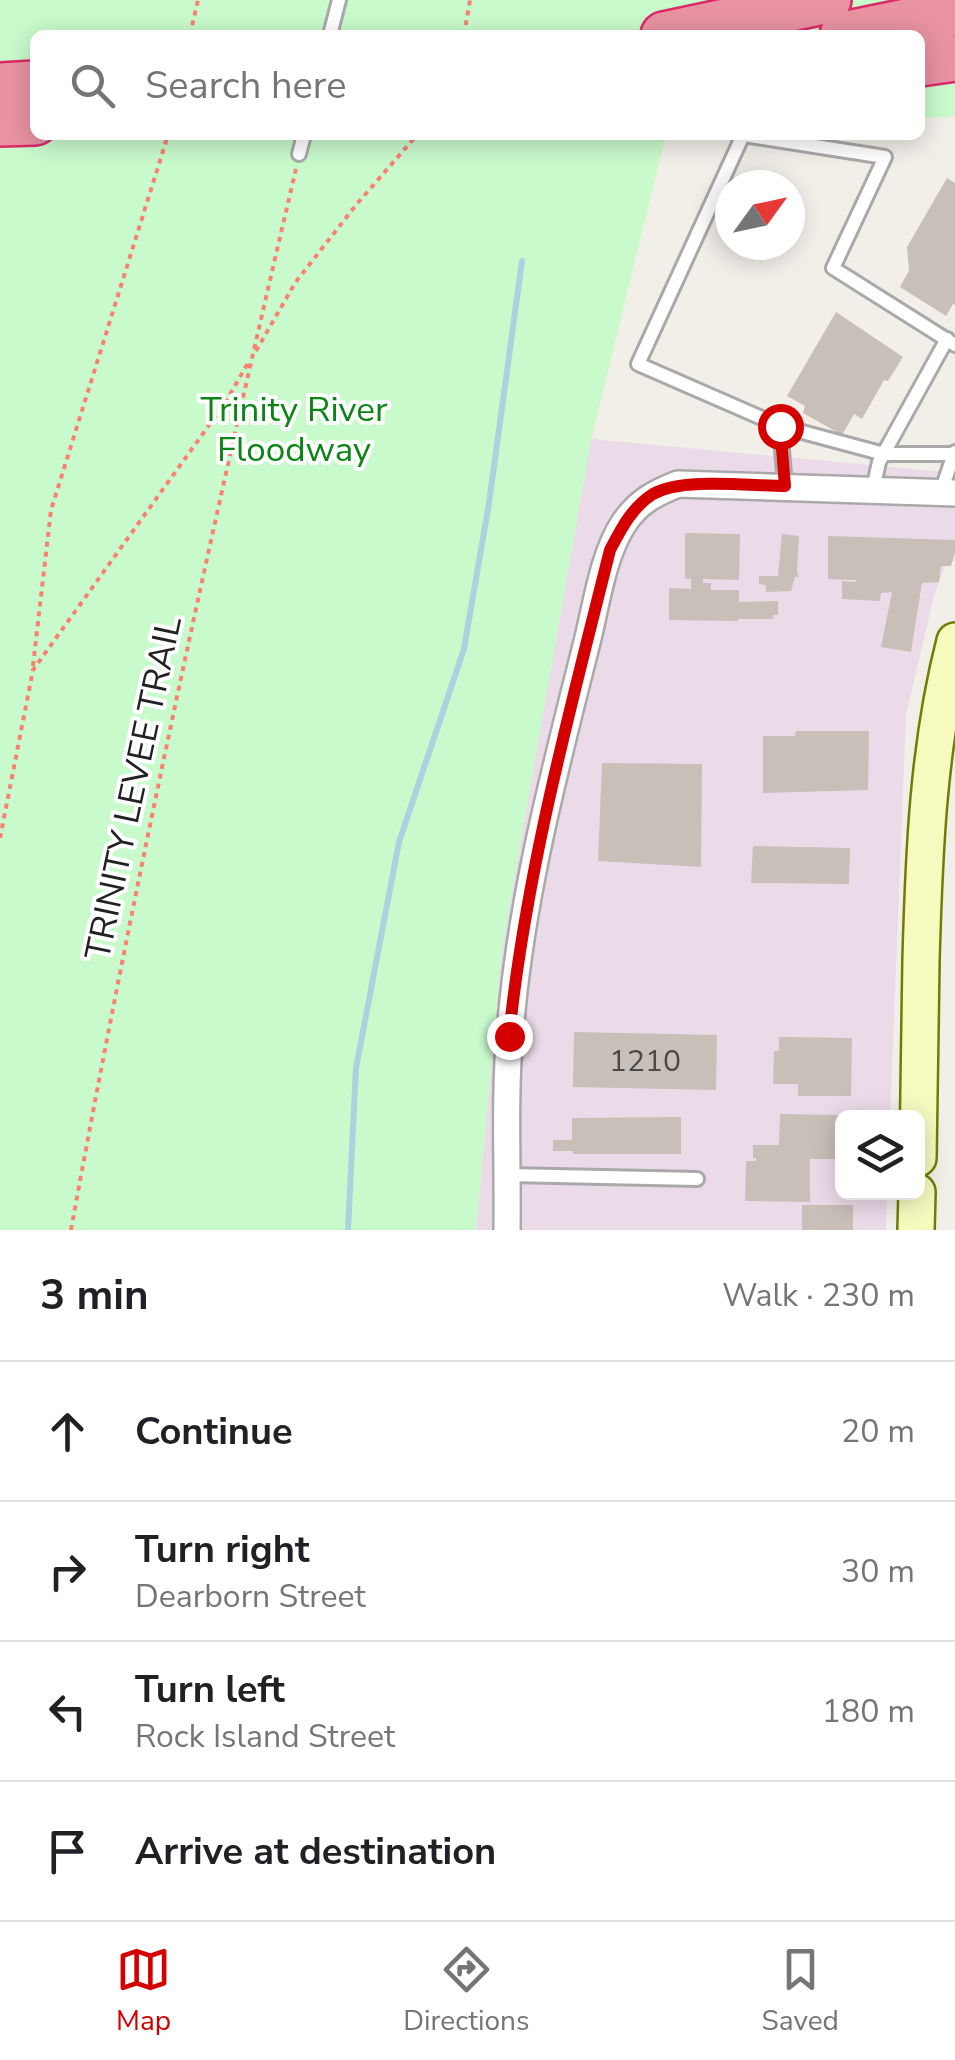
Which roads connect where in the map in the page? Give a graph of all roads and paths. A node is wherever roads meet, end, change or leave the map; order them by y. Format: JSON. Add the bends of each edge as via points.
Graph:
{"nodes":[{"id":1,"x":198,"y":0,"type":"edge"},
{"id":2,"x":340,"y":0,"type":"edge"},
{"id":3,"x":470,"y":0,"type":"edge"},
{"id":4,"x":828,"y":0,"type":"edge"},
{"id":5,"x":955,"y":12,"type":"edge"},
{"id":6,"x":191,"y":30,"type":"edge"},
{"id":7,"x":331,"y":30,"type":"edge"},
{"id":8,"x":465,"y":30,"type":"edge"},
{"id":9,"x":686,"y":30,"type":"edge"},
{"id":10,"x":867,"y":30,"type":"edge"},
{"id":11,"x":955,"y":58,"type":"edge"},
{"id":12,"x":925,"y":62,"type":"edge"},
{"id":13,"x":30,"y":84,"type":"edge"},
{"id":14,"x":0,"y":86,"type":"edge"},
{"id":15,"x":30,"y":122,"type":"edge"},
{"id":16,"x":0,"y":123,"type":"edge"},
{"id":17,"x":166,"y":140,"type":"edge"},
{"id":18,"x":303,"y":140,"type":"edge"},
{"id":19,"x":413,"y":140,"type":"edge"},
{"id":20,"x":741,"y":140,"type":"edge"},
{"id":21,"x":774,"y":140,"type":"edge"},
{"id":22,"x":299,"y":154,"type":"joint"},
{"id":23,"x":951,"y":342,"type":"edge"},
{"id":24,"x":251,"y":358,"type":"junction"},
{"id":25,"x":780,"y":426,"type":"junction"},
{"id":26,"x":954,"y":453,"type":"edge"},
{"id":27,"x":884,"y":454,"type":"junction"},
{"id":28,"x":785,"y":486,"type":"junction"},
{"id":29,"x":873,"y":490,"type":"junction"},
{"id":30,"x":948,"y":493,"type":"edge"},
{"id":31,"x":955,"y":642,"type":"edge"},
{"id":32,"x":33,"y":670,"type":"junction"},
{"id":33,"x":0,"y":838,"type":"edge"},
{"id":34,"x":919,"y":1110,"type":"edge"},
{"id":35,"x":508,"y":1175,"type":"junction"},
{"id":36,"x":697,"y":1179,"type":"dead end"},
{"id":37,"x":917,"y":1200,"type":"edge"},
{"id":38,"x":70,"y":1230,"type":"edge"},
{"id":39,"x":507,"y":1230,"type":"edge"},
{"id":40,"x":916,"y":1230,"type":"edge"}],
"edges":[{"from":1,"to":6,"type":"path"},
{"from":2,"to":7,"type":"lane"},
{"from":3,"to":8,"type":"path"},
{"from":4,"to":9,"type":"highway"},
{"from":5,"to":10,"type":"highway"},
{"from":11,"to":12,"type":"highway"},
{"from":13,"to":14,"type":"highway"},
{"from":15,"to":16,"type":"highway"},
{"from":17,"to":32,"type":"path","name":"TRINITY LEVEE TRAIL","via":[[51,510]]},
{"from":18,"to":22,"type":"lane"},
{"from":19,"to":24,"type":"path","name":"TRINITY LEVEE TRAIL","via":[[295,283]]},
{"from":20,"to":25,"type":"lane","via":[[638,364]]},
{"from":21,"to":23,"type":"lane","via":[[885,158],[832,268]]},
{"from":22,"to":24,"type":"path"},
{"from":23,"to":27,"type":"lane"},
{"from":24,"to":32,"type":"path","name":"TRINITY LEVEE TRAIL"},
{"from":24,"to":38,"type":"path","name":"TRINITY LEVEE TRAIL"},
{"from":25,"to":27,"type":"lane"},
{"from":25,"to":28,"type":"lane"},
{"from":26,"to":27,"type":"lane"},
{"from":26,"to":30,"type":"lane"},
{"from":27,"to":29,"type":"lane"},
{"from":28,"to":29,"type":"street"},
{"from":28,"to":35,"type":"street","via":[[678,484],[638,506],[610,550],[524,915],[509,1036]]},
{"from":29,"to":30,"type":"street"},
{"from":31,"to":34,"type":"main road","via":[[928,796]]},
{"from":32,"to":33,"type":"path","name":"TRINITY LEVEE TRAIL"},
{"from":35,"to":36,"type":"lane"},
{"from":35,"to":39,"type":"street"},
{"from":37,"to":40,"type":"main road"}]}
